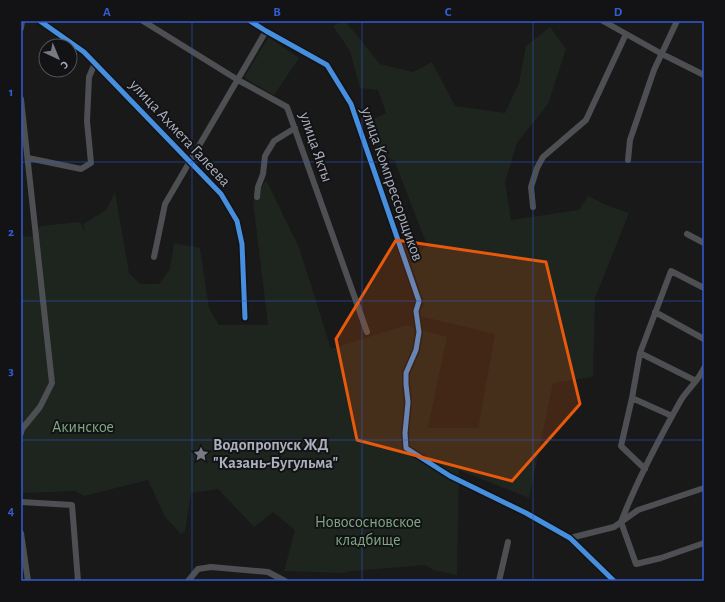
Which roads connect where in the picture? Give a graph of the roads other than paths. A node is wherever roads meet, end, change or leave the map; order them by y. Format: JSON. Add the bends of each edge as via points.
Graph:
{"nodes":[{"id":1,"x":22,"y":21,"type":"edge"},
{"id":2,"x":40,"y":21,"type":"edge"},
{"id":3,"x":143,"y":21,"type":"edge"},
{"id":4,"x":250,"y":21,"type":"edge"},
{"id":5,"x":603,"y":21,"type":"edge"},
{"id":6,"x":677,"y":21,"type":"edge"},
{"id":7,"x":21,"y":28,"type":"edge"},
{"id":8,"x":266,"y":31,"type":"junction"},
{"id":9,"x":626,"y":34,"type":"junction"},
{"id":10,"x":662,"y":54,"type":"junction"},
{"id":11,"x":95,"y":63,"type":"junction"},
{"id":12,"x":704,"y":75,"type":"edge"},
{"id":13,"x":238,"y":80,"type":"junction"},
{"id":14,"x":21,"y":99,"type":"edge"},
{"id":15,"x":295,"y":128,"type":"junction"},
{"id":16,"x":28,"y":158,"type":"junction"},
{"id":17,"x":628,"y":160,"type":"dead end"},
{"id":18,"x":190,"y":161,"type":"junction"},
{"id":19,"x":257,"y":198,"type":"dead end"},
{"id":20,"x":533,"y":207,"type":"dead end"},
{"id":21,"x":687,"y":234,"type":"dead end"},
{"id":22,"x":704,"y":243,"type":"edge"},
{"id":23,"x":154,"y":257,"type":"dead end"},
{"id":24,"x":704,"y":288,"type":"edge"},
{"id":25,"x":655,"y":312,"type":"junction"},
{"id":26,"x":245,"y":318,"type":"dead end"},
{"id":27,"x":367,"y":332,"type":"dead end"},
{"id":28,"x":704,"y":339,"type":"edge"},
{"id":29,"x":640,"y":353,"type":"junction"},
{"id":30,"x":703,"y":372,"type":"edge"},
{"id":31,"x":696,"y":381,"type":"junction"},
{"id":32,"x":632,"y":398,"type":"junction"},
{"id":33,"x":672,"y":416,"type":"junction"},
{"id":34,"x":21,"y":433,"type":"edge"},
{"id":35,"x":645,"y":469,"type":"junction"},
{"id":36,"x":704,"y":488,"type":"edge"},
{"id":37,"x":21,"y":502,"type":"edge"},
{"id":38,"x":621,"y":522,"type":"junction"},
{"id":39,"x":21,"y":533,"type":"edge"},
{"id":40,"x":570,"y":538,"type":"junction"},
{"id":41,"x":508,"y":542,"type":"dead end"},
{"id":42,"x":704,"y":543,"type":"edge"},
{"id":43,"x":28,"y":581,"type":"edge"},
{"id":44,"x":78,"y":581,"type":"edge"},
{"id":45,"x":188,"y":581,"type":"edge"},
{"id":46,"x":284,"y":581,"type":"edge"},
{"id":47,"x":499,"y":581,"type":"edge"},
{"id":48,"x":614,"y":581,"type":"edge"}],
"edges":[{"from":1,"to":7,"type":"street"},
{"from":2,"to":11,"type":"street","name":"улица Ахмета Галеева","via":[[84,52]]},
{"from":3,"to":13,"type":"street","name":"улица Якты"},
{"from":4,"to":8,"type":"street","name":"улица Компрессорщиков"},
{"from":5,"to":9,"type":"street"},
{"from":6,"to":10,"type":"street"},
{"from":8,"to":13,"type":"street"},
{"from":8,"to":40,"type":"street","name":"улица Компрессорщиков","via":[[327,65],[351,104],[419,301],[416,311],[419,332],[416,350],[406,373],[406,448],[450,476],[526,513]]},
{"from":9,"to":10,"type":"street"},
{"from":9,"to":20,"type":"street","via":[[586,120],[543,157],[537,168],[531,187]]},
{"from":10,"to":12,"type":"street"},
{"from":10,"to":17,"type":"street","via":[[630,140]]},
{"from":11,"to":16,"type":"street","via":[[89,77],[87,121],[91,163],[81,169]]},
{"from":11,"to":18,"type":"street","name":"улица Ахмета Галеева"},
{"from":13,"to":15,"type":"street","name":"улица Якты","via":[[288,107]]},
{"from":13,"to":18,"type":"street"},
{"from":14,"to":16,"type":"street"},
{"from":15,"to":19,"type":"street","via":[[274,141],[265,156]]},
{"from":15,"to":27,"type":"street","name":"улица Якты"},
{"from":16,"to":34,"type":"street","via":[[52,383],[40,407]]},
{"from":18,"to":23,"type":"street","via":[[165,204]]},
{"from":18,"to":26,"type":"street","name":"улица Ахмета Галеева","via":[[221,194],[236,221],[242,244]]},
{"from":21,"to":22,"type":"street"},
{"from":24,"to":25,"type":"street","via":[[671,271]]},
{"from":25,"to":28,"type":"street"},
{"from":25,"to":29,"type":"street"},
{"from":29,"to":31,"type":"street"},
{"from":29,"to":32,"type":"street"},
{"from":30,"to":31,"type":"street"},
{"from":31,"to":33,"type":"street","via":[[686,392]]},
{"from":32,"to":33,"type":"street"},
{"from":32,"to":35,"type":"street","via":[[621,446]]},
{"from":33,"to":35,"type":"street"},
{"from":35,"to":38,"type":"street"},
{"from":36,"to":38,"type":"street","via":[[638,510]]},
{"from":37,"to":44,"type":"street","via":[[72,505]]},
{"from":38,"to":40,"type":"street","via":[[614,527]]},
{"from":38,"to":42,"type":"street","via":[[636,564]]},
{"from":39,"to":43,"type":"street"},
{"from":40,"to":48,"type":"street"},
{"from":41,"to":47,"type":"street"},
{"from":45,"to":46,"type":"street","via":[[198,570],[217,567],[268,572]]}]}
